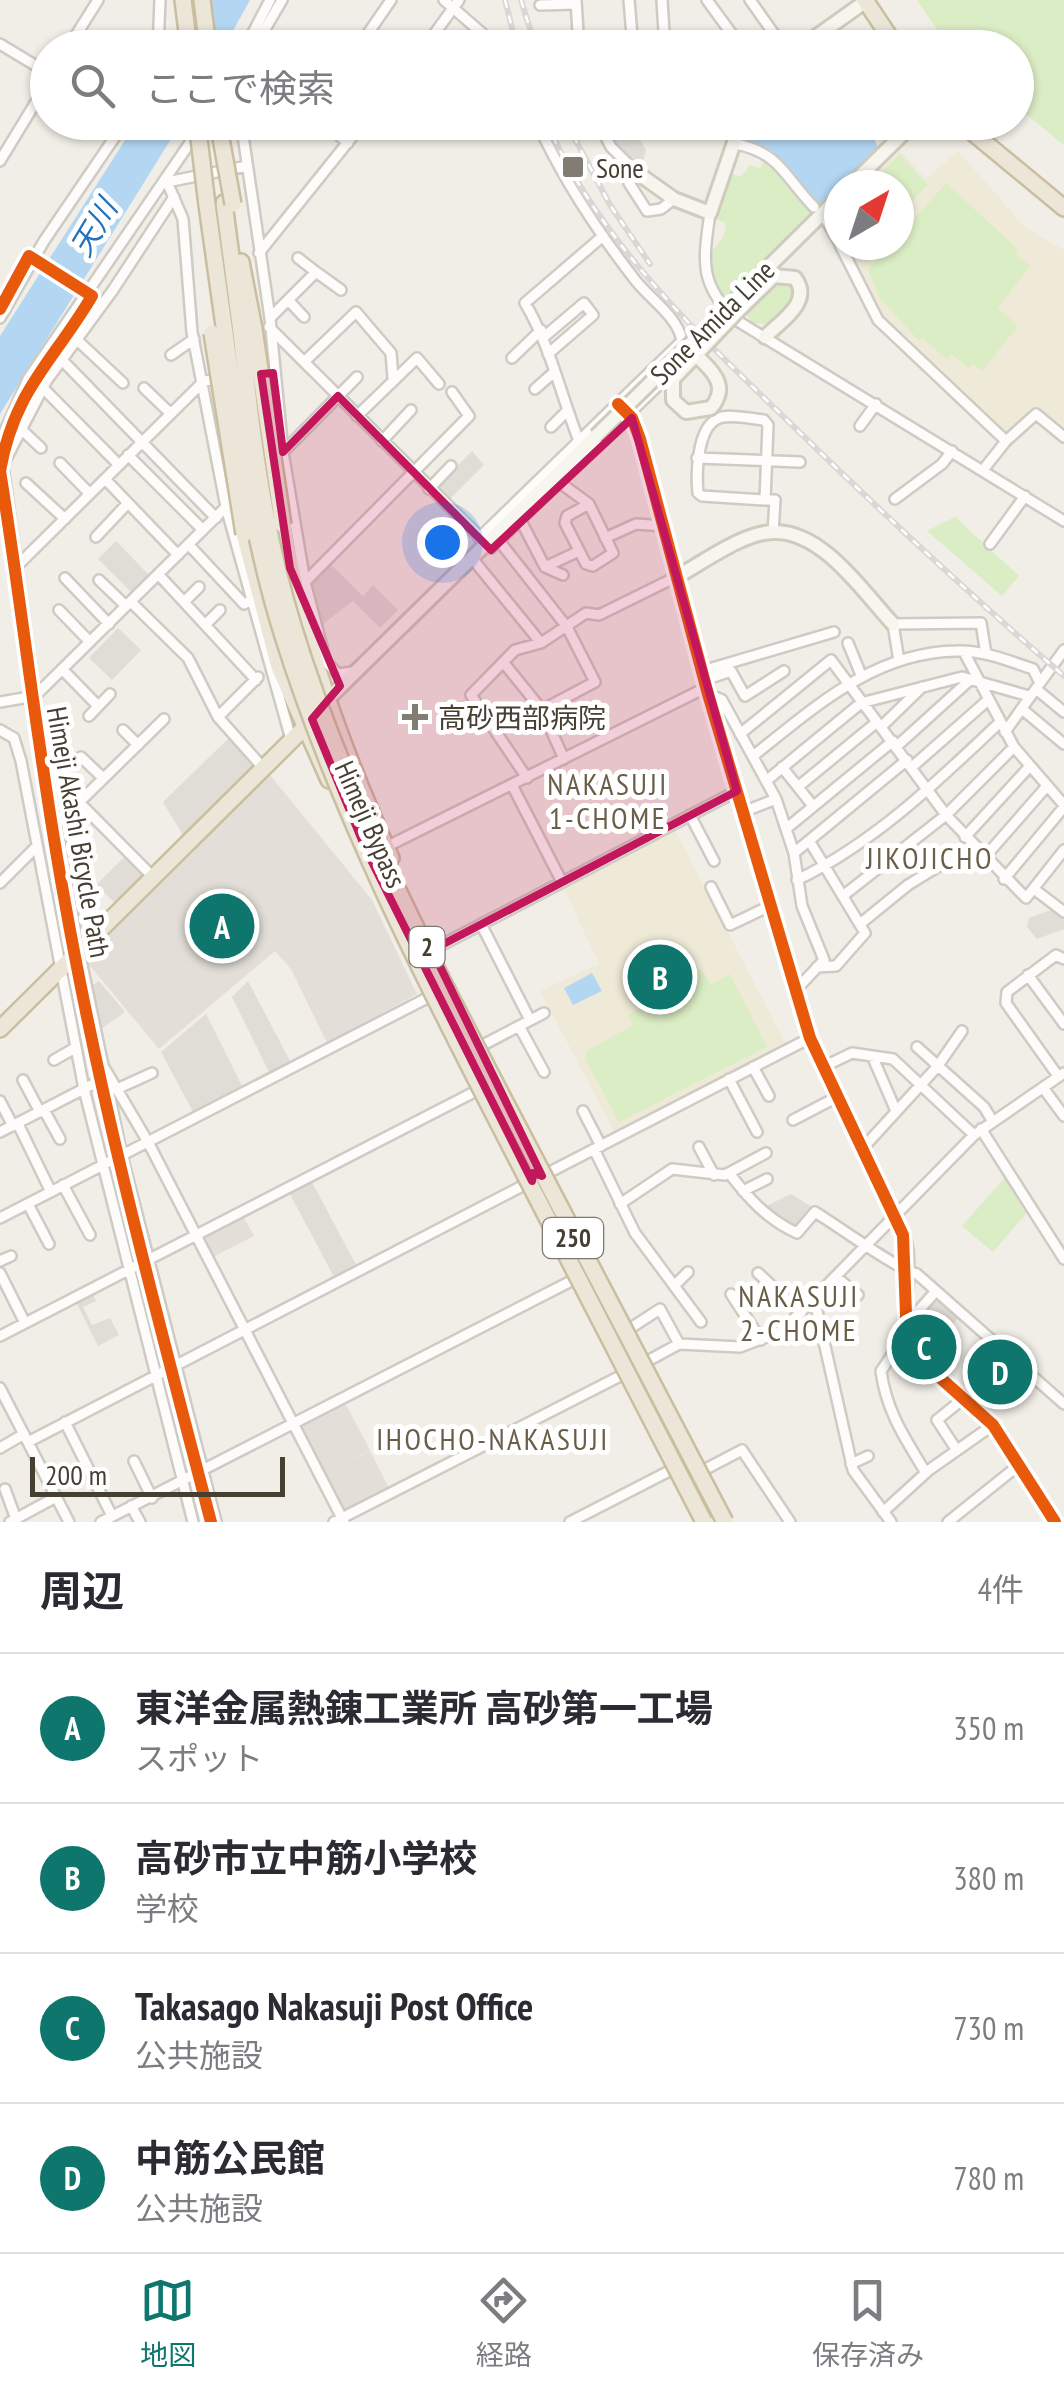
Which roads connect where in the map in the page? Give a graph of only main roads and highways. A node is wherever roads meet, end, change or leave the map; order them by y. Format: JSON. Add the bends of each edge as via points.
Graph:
{"nodes":[{"id":1,"x":183,"y":0,"type":"edge"},
{"id":2,"x":202,"y":0,"type":"edge"},
{"id":3,"x":866,"y":1,"type":"edge"},
{"id":4,"x":186,"y":30,"type":"edge"},
{"id":5,"x":206,"y":30,"type":"edge"},
{"id":6,"x":825,"y":30,"type":"edge"},
{"id":7,"x":885,"y":30,"type":"edge"},
{"id":8,"x":202,"y":140,"type":"edge"},
{"id":9,"x":220,"y":140,"type":"edge"},
{"id":10,"x":737,"y":140,"type":"edge"},
{"id":11,"x":897,"y":140,"type":"edge"},
{"id":12,"x":982,"y":140,"type":"edge"},
{"id":13,"x":866,"y":170,"type":"edge"},
{"id":14,"x":636,"y":172,"type":"road end"},
{"id":15,"x":1064,"y":208,"type":"edge"},
{"id":16,"x":824,"y":213,"type":"edge"},
{"id":17,"x":34,"y":258,"type":"road end"},
{"id":18,"x":86,"y":293,"type":"road end"},
{"id":19,"x":732,"y":310,"type":"junction"},
{"id":20,"x":245,"y":329,"type":"junction"},
{"id":21,"x":765,"y":337,"type":"road end"},
{"id":22,"x":692,"y":351,"type":"road end"},
{"id":23,"x":676,"y":577,"type":"road end"},
{"id":24,"x":893,"y":624,"type":"road end"},
{"id":25,"x":328,"y":699,"type":"junction"},
{"id":26,"x":304,"y":729,"type":"junction"},
{"id":27,"x":3,"y":1019,"type":"edge"},
{"id":28,"x":537,"y":1179,"type":"junction"},
{"id":29,"x":892,"y":1216,"type":"road end"},
{"id":30,"x":918,"y":1358,"type":"road end"},
{"id":31,"x":635,"y":1368,"type":"junction"},
{"id":32,"x":707,"y":1522,"type":"edge"},
{"id":33,"x":723,"y":1522,"type":"edge"}],
"edges":[{"from":1,"to":4,"type":"highway"},
{"from":2,"to":5,"type":"highway"},
{"from":3,"to":6,"type":"main road"},
{"from":3,"to":7,"type":"highway"},
{"from":8,"to":20,"type":"highway","name":"Himeji Bypass","number":"2","bridge":true,"via":[[217,278]]},
{"from":9,"to":20,"type":"highway","bridge":true},
{"from":10,"to":14,"type":"main road","via":[[710,214]]},
{"from":11,"to":13,"type":"main road"},
{"from":12,"to":15,"type":"highway"},
{"from":16,"to":19,"type":"main road","name":"Sone Amida Line"},
{"from":17,"to":18,"type":"main road"},
{"from":19,"to":21,"type":"main road","via":[[774,276],[795,278],[800,300]]},
{"from":19,"to":22,"type":"main road","bridge":true,"via":[[672,380],[673,400],[686,412],[711,408],[720,394],[717,378]]},
{"from":19,"to":25,"type":"main road","name":"Sone Amida Line","bridge":true,"via":[[482,541]]},
{"from":20,"to":25,"type":"highway","bridge":true},
{"from":20,"to":26,"type":"highway","bridge":true,"via":[[244,534],[279,668]]},
{"from":20,"to":32,"type":"highway","name":"Himeji Bypass","number":"2","bridge":true,"via":[[252,511],[307,707],[437,1005]]},
{"from":20,"to":33,"type":"highway","name":"Himeji Bypass","number":"2","bridge":true,"via":[[268,526],[282,587],[373,835]]},
{"from":23,"to":24,"type":"main road","via":[[773,532],[812,542]]},
{"from":25,"to":26,"type":"highway"},
{"from":25,"to":28,"type":"highway","number":"250","via":[[386,848]]},
{"from":26,"to":27,"type":"highway"},
{"from":26,"to":28,"type":"highway","number":"250","via":[[483,1087]]},
{"from":28,"to":31,"type":"highway","number":"250"},
{"from":28,"to":31,"type":"highway","number":"250"},
{"from":29,"to":30,"type":"main road","via":[[903,1235],[906,1334]]},
{"from":31,"to":32,"type":"highway","number":"250"},
{"from":31,"to":33,"type":"highway","number":"250"}]}
